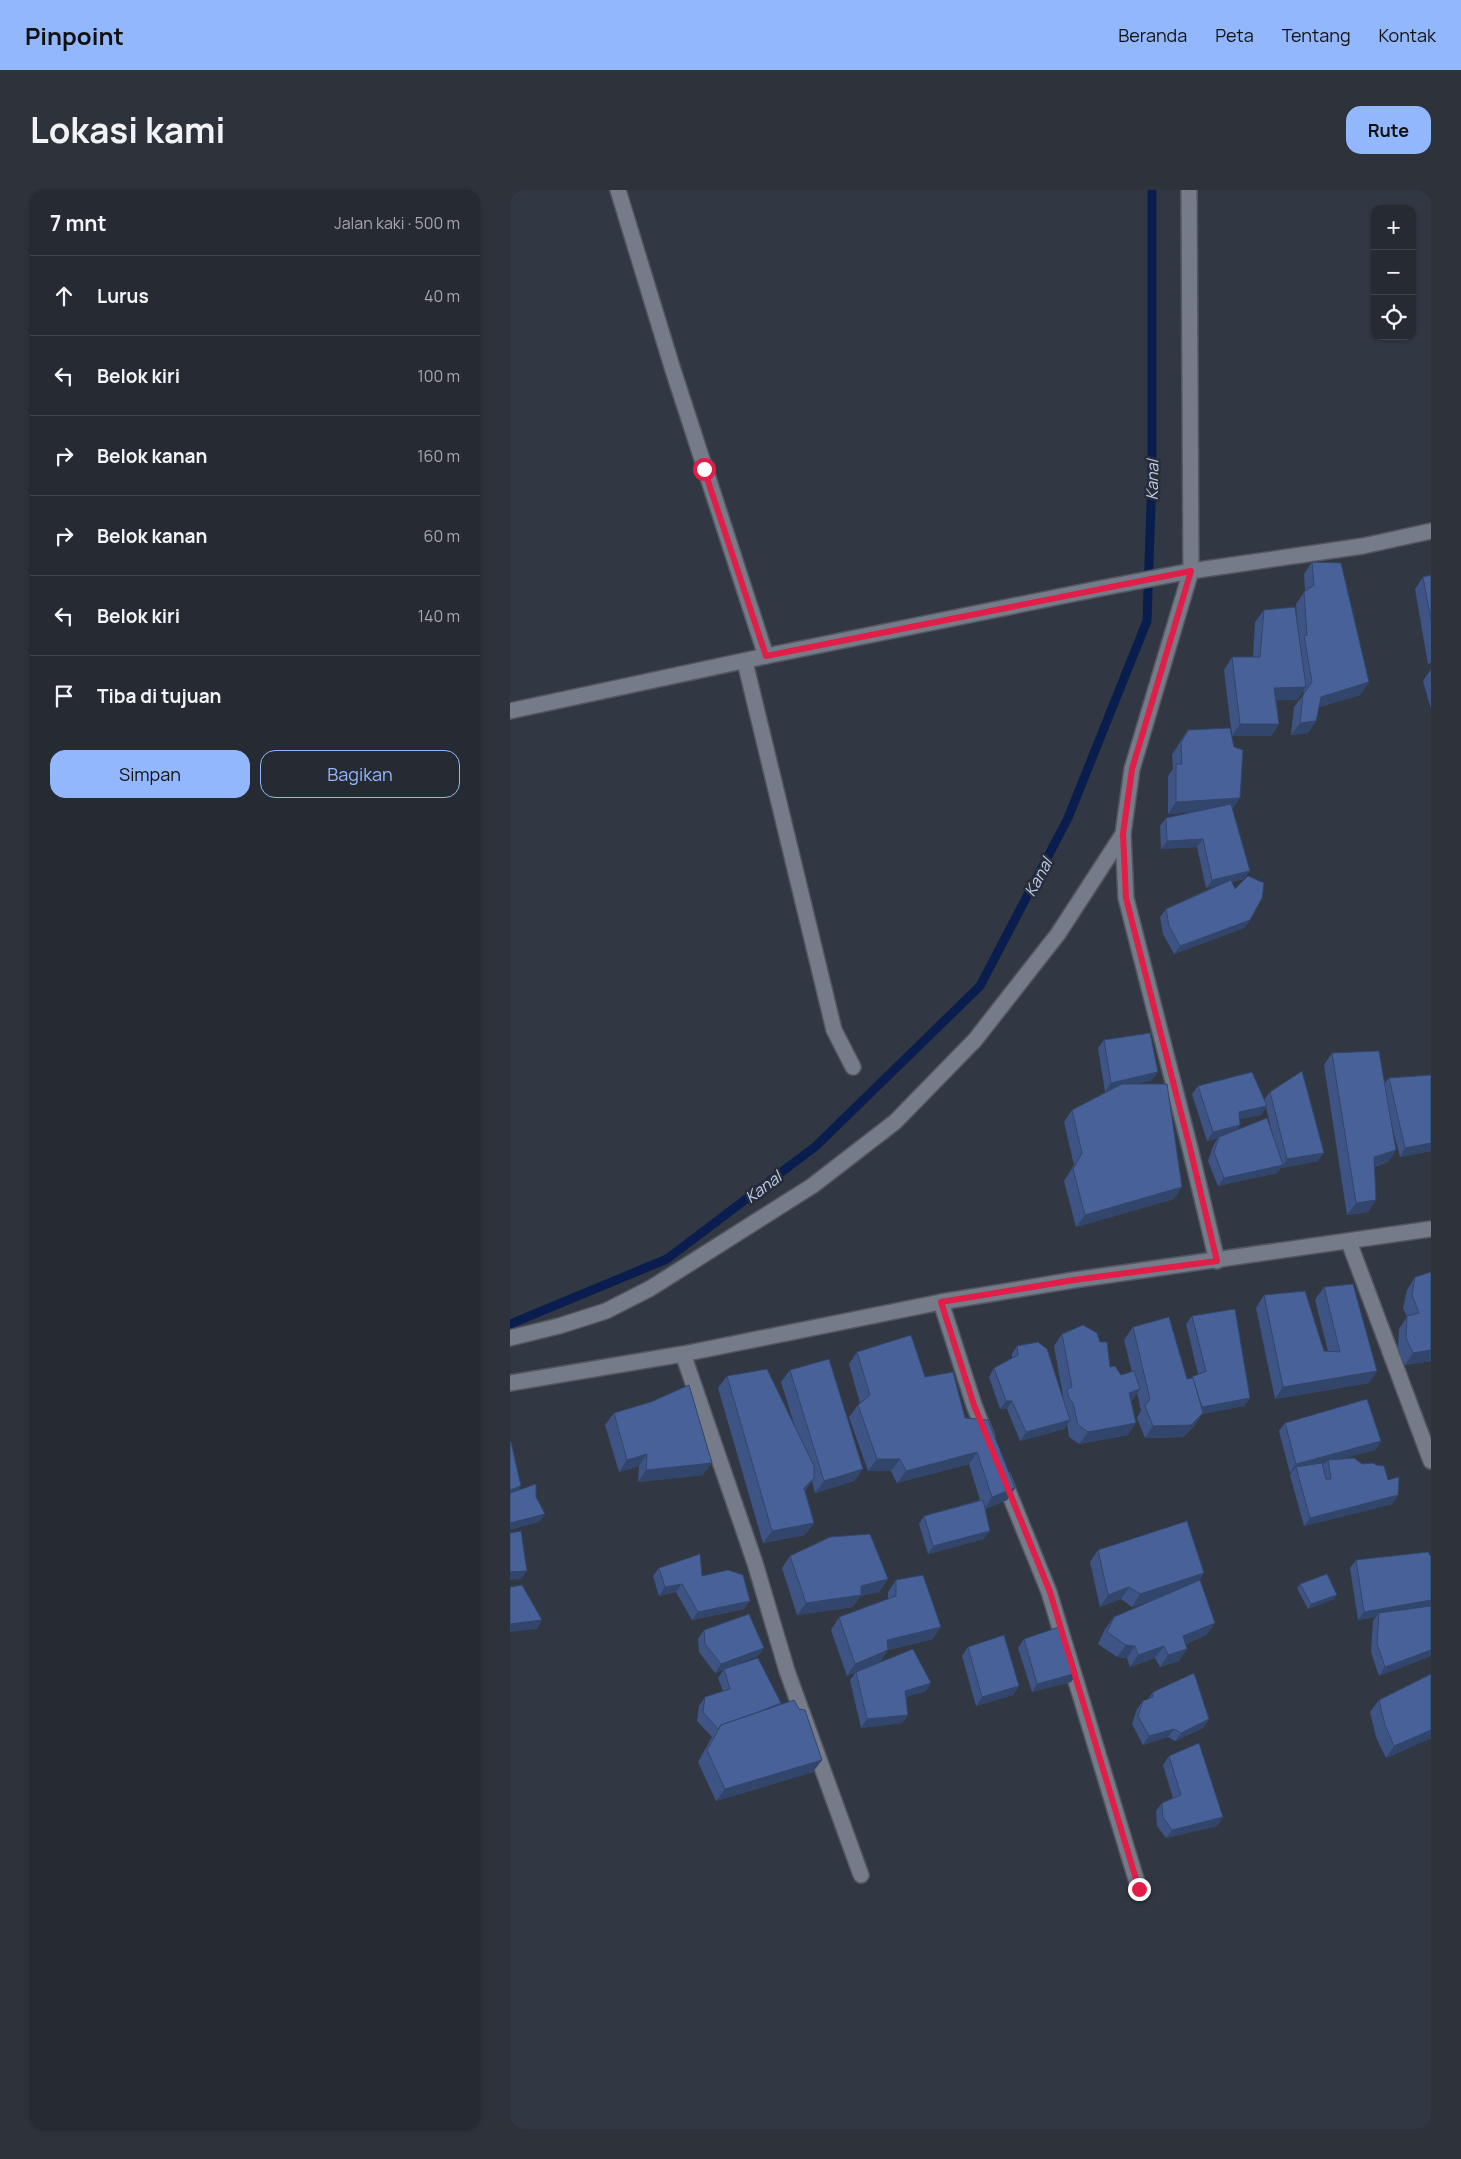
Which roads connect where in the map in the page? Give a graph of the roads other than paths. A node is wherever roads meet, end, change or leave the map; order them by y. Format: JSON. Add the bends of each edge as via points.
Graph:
{"nodes":[{"id":1,"x":618,"y":190,"type":"edge"},
{"id":2,"x":1189,"y":190,"type":"edge"},
{"id":3,"x":1431,"y":531,"type":"edge"},
{"id":4,"x":1191,"y":571,"type":"junction"},
{"id":5,"x":766,"y":656,"type":"junction"},
{"id":6,"x":745,"y":662,"type":"junction"},
{"id":7,"x":510,"y":711,"type":"edge"},
{"id":8,"x":1123,"y":834,"type":"junction"},
{"id":9,"x":853,"y":1067,"type":"dead end"},
{"id":10,"x":1431,"y":1229,"type":"edge"},
{"id":11,"x":1349,"y":1242,"type":"junction"},
{"id":12,"x":1217,"y":1261,"type":"junction"},
{"id":13,"x":941,"y":1302,"type":"junction"},
{"id":14,"x":510,"y":1338,"type":"edge"},
{"id":15,"x":683,"y":1354,"type":"junction"},
{"id":16,"x":510,"y":1383,"type":"edge"},
{"id":17,"x":991,"y":1448,"type":"edge"},
{"id":18,"x":1431,"y":1461,"type":"edge"},
{"id":19,"x":998,"y":1465,"type":"edge"},
{"id":20,"x":861,"y":1876,"type":"dead end"},
{"id":21,"x":1139,"y":1889,"type":"dead end"}],
"edges":[{"from":1,"to":5,"type":"street"},
{"from":2,"to":4,"type":"street"},
{"from":3,"to":4,"type":"street","via":[[1363,546]]},
{"from":4,"to":5,"type":"street"},
{"from":4,"to":8,"type":"street","via":[[1132,769]]},
{"from":5,"to":6,"type":"street"},
{"from":6,"to":7,"type":"street"},
{"from":6,"to":9,"type":"street","via":[[834,1030]]},
{"from":8,"to":12,"type":"street","via":[[1126,898]]},
{"from":8,"to":14,"type":"street","via":[[1058,934],[975,1040],[895,1122],[812,1186],[651,1288],[606,1310]]},
{"from":10,"to":11,"type":"street"},
{"from":11,"to":12,"type":"street"},
{"from":11,"to":18,"type":"street"},
{"from":12,"to":13,"type":"street"},
{"from":13,"to":15,"type":"street"},
{"from":13,"to":17,"type":"street"},
{"from":15,"to":16,"type":"street"},
{"from":15,"to":20,"type":"street","via":[[755,1564],[787,1671]]},
{"from":19,"to":21,"type":"street","via":[[1050,1592]]}]}
